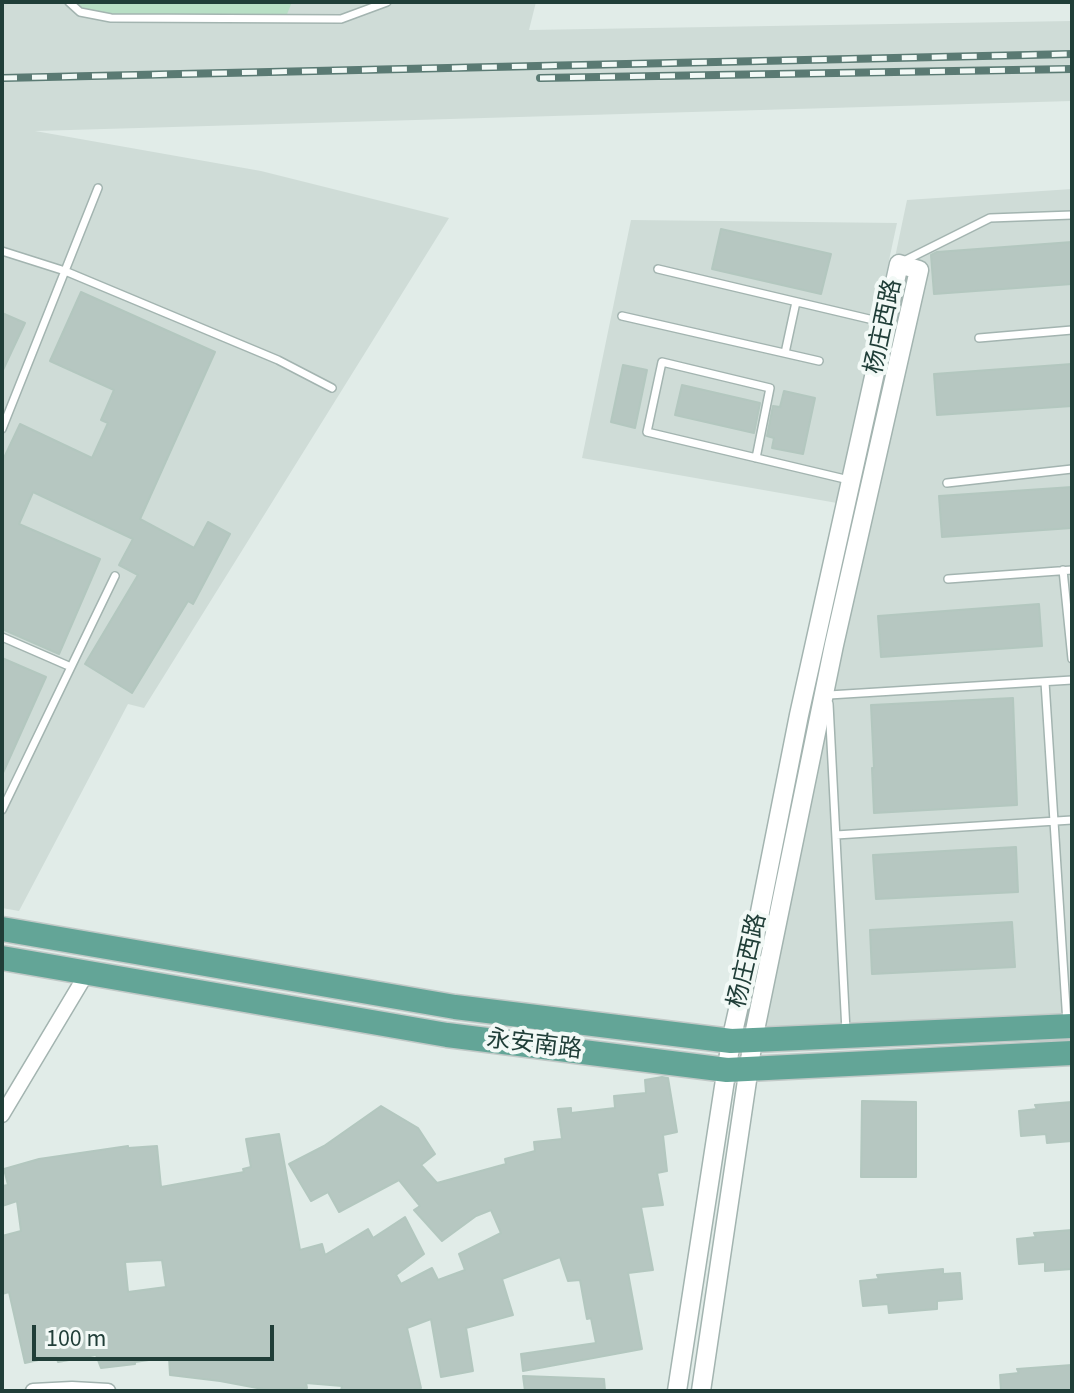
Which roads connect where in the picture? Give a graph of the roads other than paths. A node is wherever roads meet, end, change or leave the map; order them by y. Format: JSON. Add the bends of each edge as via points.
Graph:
{"nodes":[{"id":1,"x":69,"y":2,"type":"edge"},
{"id":2,"x":387,"y":2,"type":"edge"},
{"id":3,"x":98,"y":188,"type":"dead end"},
{"id":4,"x":1072,"y":215,"type":"edge"},
{"id":5,"x":2,"y":251,"type":"edge"},
{"id":6,"x":899,"y":264,"type":"junction"},
{"id":7,"x":658,"y":269,"type":"dead end"},
{"id":8,"x":65,"y":271,"type":"junction"},
{"id":9,"x":796,"y":302,"type":"junction"},
{"id":10,"x":622,"y":316,"type":"dead end"},
{"id":11,"x":886,"y":323,"type":"junction"},
{"id":12,"x":1072,"y":330,"type":"edge"},
{"id":13,"x":979,"y":338,"type":"dead end"},
{"id":14,"x":785,"y":353,"type":"junction"},
{"id":15,"x":819,"y":361,"type":"dead end"},
{"id":16,"x":332,"y":388,"type":"dead end"},
{"id":17,"x":2,"y":429,"type":"edge"},
{"id":18,"x":756,"y":458,"type":"junction"},
{"id":19,"x":1072,"y":469,"type":"edge"},
{"id":20,"x":851,"y":480,"type":"junction"},
{"id":21,"x":947,"y":483,"type":"dead end"},
{"id":22,"x":1068,"y":570,"type":"edge"},
{"id":23,"x":115,"y":576,"type":"dead end"},
{"id":24,"x":948,"y":579,"type":"dead end"},
{"id":25,"x":2,"y":637,"type":"edge"},
{"id":26,"x":1072,"y":659,"type":"edge"},
{"id":27,"x":71,"y":667,"type":"junction"},
{"id":28,"x":1072,"y":680,"type":"edge"},
{"id":29,"x":1045,"y":682,"type":"junction"},
{"id":30,"x":828,"y":686,"type":"junction"},
{"id":31,"x":2,"y":810,"type":"edge"},
{"id":32,"x":1072,"y":820,"type":"edge"},
{"id":33,"x":1054,"y":821,"type":"junction"},
{"id":34,"x":836,"y":835,"type":"junction"},
{"id":35,"x":2,"y":929,"type":"edge"},
{"id":36,"x":2,"y":958,"type":"edge"},
{"id":37,"x":87,"y":973,"type":"junction"},
{"id":38,"x":1070,"y":1026,"type":"edge"},
{"id":39,"x":846,"y":1037,"type":"junction"},
{"id":40,"x":742,"y":1041,"type":"junction"},
{"id":41,"x":1072,"y":1053,"type":"edge"},
{"id":42,"x":738,"y":1069,"type":"junction"},
{"id":43,"x":2,"y":1115,"type":"edge"},
{"id":44,"x":33,"y":1391,"type":"edge"},
{"id":45,"x":108,"y":1391,"type":"edge"},
{"id":46,"x":677,"y":1391,"type":"edge"},
{"id":47,"x":701,"y":1391,"type":"edge"}],
"edges":[{"from":1,"to":2,"type":"lane","via":[[80,12],[111,18],[313,19],[341,19]]},
{"from":3,"to":8,"type":"lane"},
{"from":4,"to":6,"type":"lane","via":[[990,218]]},
{"from":5,"to":8,"type":"lane"},
{"from":6,"to":11,"type":"street","name":"杨庄西路"},
{"from":6,"to":30,"type":"street","name":"杨庄西路","via":[[919,270]]},
{"from":7,"to":9,"type":"lane"},
{"from":8,"to":16,"type":"lane"},
{"from":8,"to":17,"type":"lane"},
{"from":9,"to":11,"type":"lane"},
{"from":9,"to":14,"type":"lane"},
{"from":10,"to":14,"type":"lane"},
{"from":11,"to":20,"type":"street","name":"杨庄西路"},
{"from":12,"to":13,"type":"lane"},
{"from":14,"to":15,"type":"lane"},
{"from":18,"to":18,"type":"lane","via":[[647,432],[662,362],[770,388]]},
{"from":18,"to":20,"type":"lane"},
{"from":19,"to":21,"type":"lane"},
{"from":20,"to":40,"type":"street","name":"杨庄西路","via":[[760,912]]},
{"from":22,"to":24,"type":"lane"},
{"from":22,"to":26,"type":"lane"},
{"from":23,"to":27,"type":"lane"},
{"from":25,"to":27,"type":"lane"},
{"from":27,"to":31,"type":"lane"},
{"from":28,"to":29,"type":"lane"},
{"from":29,"to":30,"type":"lane"},
{"from":29,"to":33,"type":"lane"},
{"from":30,"to":34,"type":"lane"},
{"from":30,"to":40,"type":"street","name":"杨庄西路"},
{"from":32,"to":33,"type":"lane"},
{"from":33,"to":34,"type":"lane"},
{"from":33,"to":38,"type":"lane"},
{"from":34,"to":39,"type":"lane"},
{"from":35,"to":40,"type":"main road","name":"永安南路","via":[[455,1007]]},
{"from":36,"to":37,"type":"main road","name":"永安南路"},
{"from":37,"to":42,"type":"main road","name":"永安南路","via":[[447,1035]]},
{"from":37,"to":43,"type":"street"},
{"from":38,"to":39,"type":"main road","name":"永安南路"},
{"from":39,"to":40,"type":"main road","name":"永安南路"},
{"from":40,"to":42,"type":"street","name":"杨庄西路"},
{"from":41,"to":42,"type":"main road","name":"永安南路"},
{"from":42,"to":46,"type":"street","name":"杨庄西路"},
{"from":42,"to":47,"type":"street","name":"杨庄西路"},
{"from":44,"to":45,"type":"street"}]}
